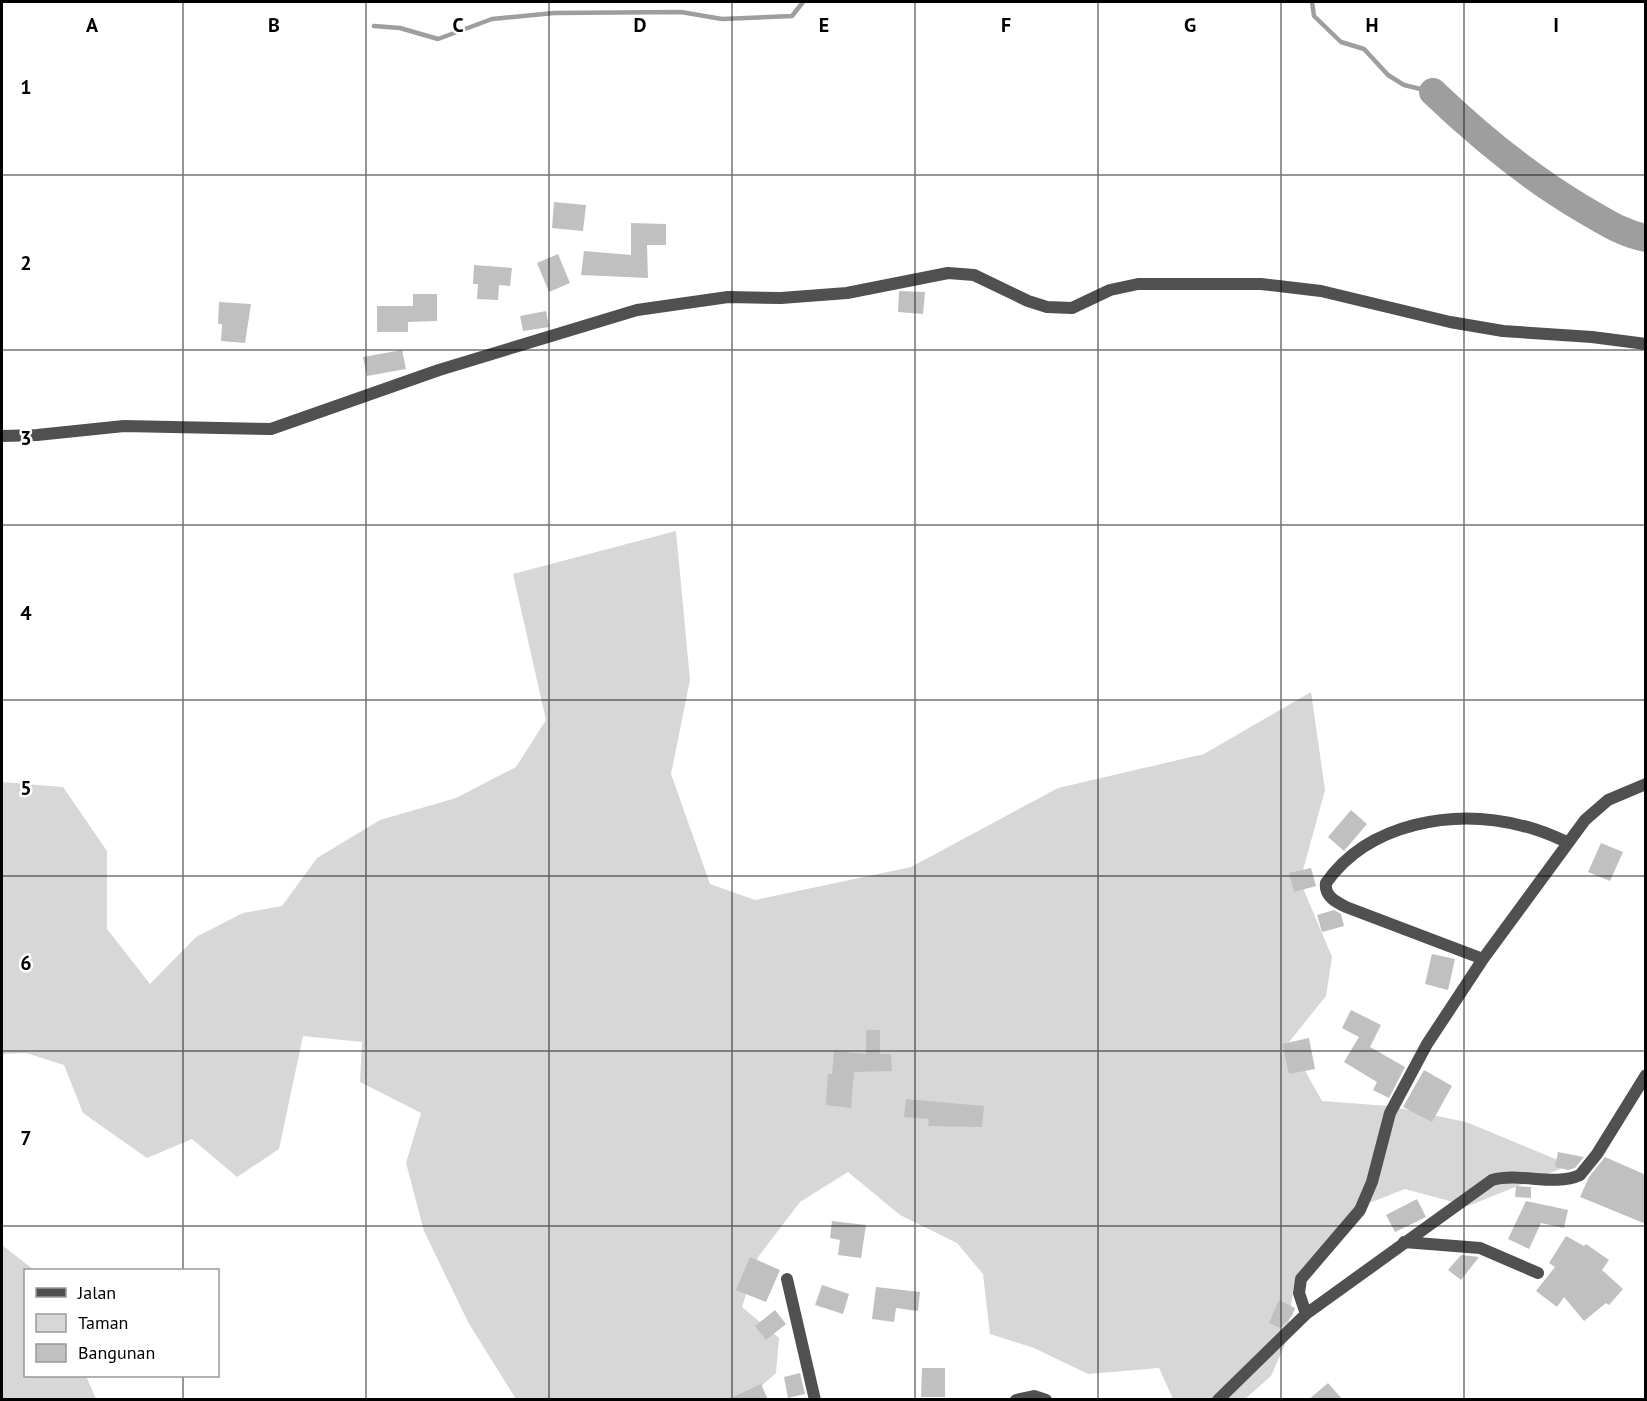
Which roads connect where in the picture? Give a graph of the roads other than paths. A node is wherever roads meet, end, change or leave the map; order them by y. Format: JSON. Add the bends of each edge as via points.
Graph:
{"nodes":[{"id":1,"x":1646,"y":344,"type":"edge"},
{"id":2,"x":2,"y":436,"type":"edge"},
{"id":3,"x":1646,"y":784,"type":"edge"},
{"id":4,"x":1567,"y":842,"type":"junction"},
{"id":5,"x":1483,"y":959,"type":"junction"},
{"id":6,"x":1646,"y":1075,"type":"edge"},
{"id":7,"x":1404,"y":1242,"type":"junction"},
{"id":8,"x":1538,"y":1273,"type":"dead end"},
{"id":9,"x":787,"y":1279,"type":"dead end"},
{"id":10,"x":1306,"y":1314,"type":"junction"},
{"id":11,"x":815,"y":1400,"type":"edge"},
{"id":12,"x":1016,"y":1400,"type":"edge"},
{"id":13,"x":1046,"y":1400,"type":"edge"},
{"id":14,"x":1218,"y":1400,"type":"edge"}],
"edges":[{"from":1,"to":2,"type":"street","via":[[1503,331],[1321,291],[1261,284],[1126,285],[1072,308],[1047,307],[974,275],[948,273],[847,293],[728,297],[637,310],[440,370],[271,429],[124,426]]},
{"from":3,"to":4,"type":"street","via":[[1602,805]]},
{"from":4,"to":5,"type":"street"},
{"from":4,"to":5,"type":"street","via":[[1497,821],[1437,821],[1393,831],[1369,842],[1326,883],[1330,897],[1346,907]]},
{"from":5,"to":10,"type":"street","via":[[1427,1044],[1390,1113],[1372,1182],[1360,1210],[1301,1278],[1299,1293]]},
{"from":6,"to":7,"type":"street","via":[[1580,1175],[1560,1179],[1509,1176],[1492,1180]]},
{"from":7,"to":8,"type":"street","via":[[1480,1248]]},
{"from":7,"to":10,"type":"street"},
{"from":9,"to":11,"type":"street"},
{"from":10,"to":14,"type":"street"},
{"from":12,"to":13,"type":"street","via":[[1034,1396]]}]}
